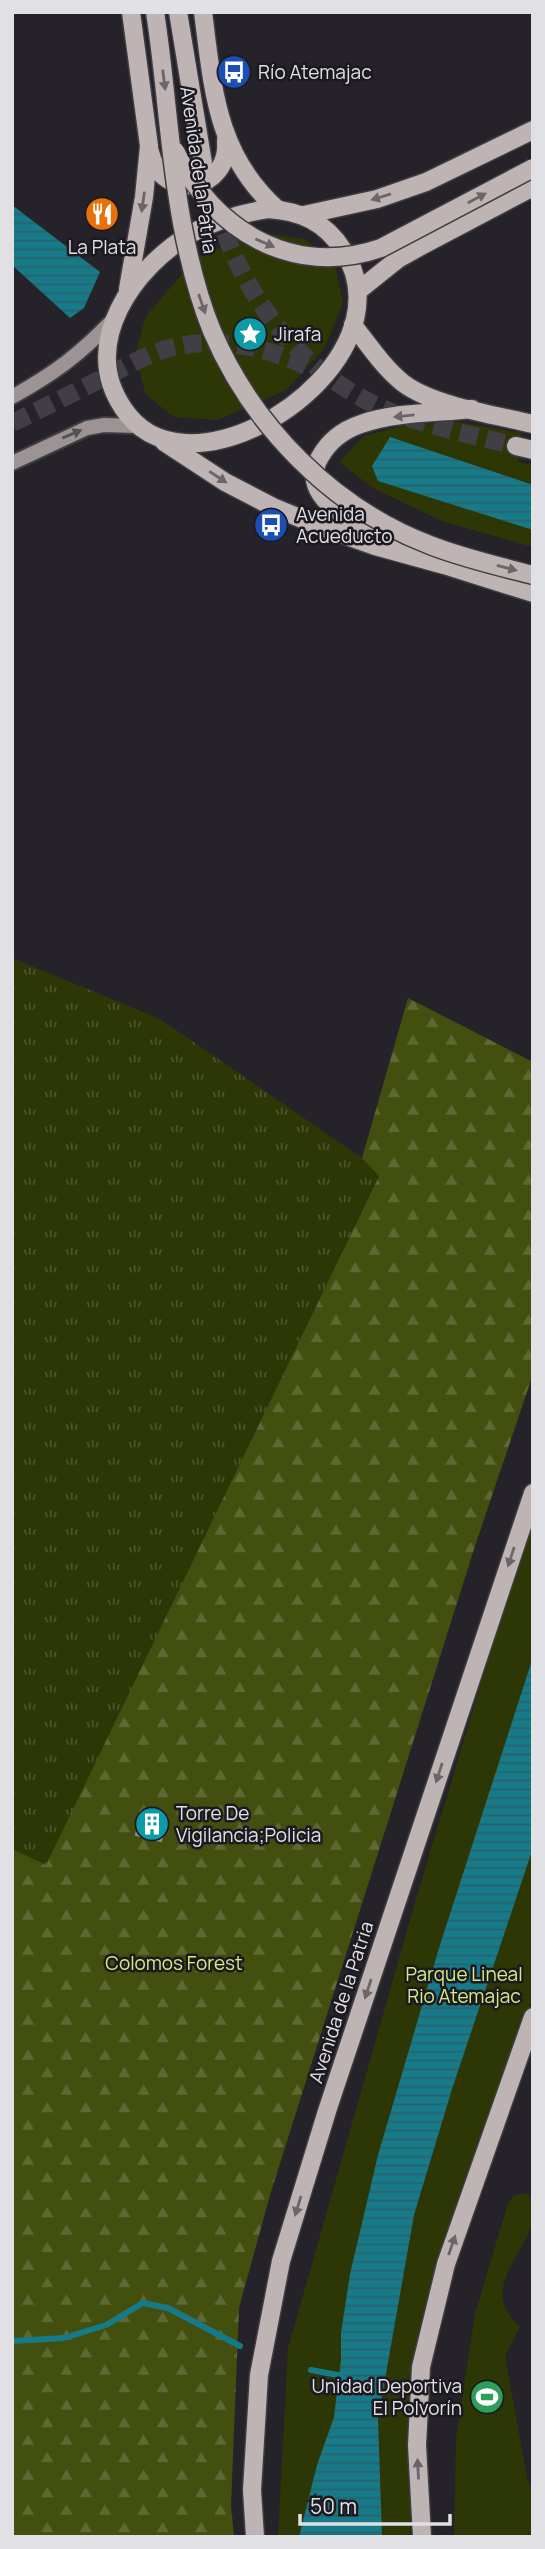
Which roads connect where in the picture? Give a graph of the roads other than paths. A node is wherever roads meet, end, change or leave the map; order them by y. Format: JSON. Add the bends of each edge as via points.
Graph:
{"nodes":[{"id":1,"x":131,"y":12,"type":"edge"},
{"id":2,"x":155,"y":12,"type":"edge"},
{"id":3,"x":178,"y":12,"type":"edge"},
{"id":4,"x":203,"y":12,"type":"edge"},
{"id":5,"x":533,"y":130,"type":"edge"},
{"id":6,"x":226,"y":137,"type":"junction"},
{"id":7,"x":170,"y":142,"type":"junction"},
{"id":8,"x":149,"y":146,"type":"junction"},
{"id":9,"x":204,"y":163,"type":"dead end"},
{"id":10,"x":533,"y":168,"type":"edge"},
{"id":11,"x":533,"y":187,"type":"edge"},
{"id":12,"x":278,"y":210,"type":"junction"},
{"id":13,"x":304,"y":215,"type":"junction"},
{"id":14,"x":358,"y":291,"type":"junction"},
{"id":15,"x":127,"y":293,"type":"junction"},
{"id":16,"x":113,"y":320,"type":"junction"},
{"id":17,"x":354,"y":325,"type":"junction"},
{"id":18,"x":12,"y":397,"type":"edge"},
{"id":19,"x":472,"y":409,"type":"junction"},
{"id":20,"x":533,"y":424,"type":"edge"},
{"id":21,"x":136,"y":426,"type":"junction"},
{"id":22,"x":161,"y":440,"type":"junction"},
{"id":23,"x":12,"y":463,"type":"edge"},
{"id":24,"x":444,"y":565,"type":"junction"},
{"id":25,"x":533,"y":575,"type":"edge"},
{"id":26,"x":533,"y":593,"type":"edge"},
{"id":27,"x":533,"y":1493,"type":"edge"},
{"id":28,"x":533,"y":2017,"type":"edge"},
{"id":29,"x":255,"y":2537,"type":"edge"},
{"id":30,"x":422,"y":2537,"type":"edge"}],
"edges":[{"from":1,"to":8,"type":"main road"},
{"from":2,"to":7,"type":"main road","name":"Avenida de la Patria","one_way":true,"bridge":true},
{"from":3,"to":9,"type":"main road","name":"Avenida de la Patria"},
{"from":4,"to":6,"type":"main road","name":"Avenida de la Patria","via":[[213,88]]},
{"from":5,"to":13,"type":"main road","one_way":true,"via":[[426,182],[377,199]]},
{"from":6,"to":8,"type":"main road","via":[[220,168],[195,185],[167,179],[153,165]]},
{"from":6,"to":12,"type":"main road","name":"Avenida de la Patria","via":[[248,179]]},
{"from":7,"to":10,"type":"main road","one_way":true,"bridge":true,"via":[[194,184],[236,228],[278,249],[321,257],[354,256],[381,248]]},
{"from":7,"to":25,"type":"main road","name":"Avenida de la Patria","one_way":true,"bridge":true,"via":[[190,258],[212,332],[243,388],[288,449],[342,497],[399,531],[460,556]]},
{"from":8,"to":15,"type":"main road","one_way":true},
{"from":11,"to":14,"type":"main road","via":[[423,244]]},
{"from":12,"to":13,"type":"main road"},
{"from":12,"to":15,"type":"main road","via":[[242,213],[193,233],[155,261]]},
{"from":13,"to":14,"type":"main road","via":[[336,238],[349,259]]},
{"from":14,"to":17,"type":"main road"},
{"from":15,"to":16,"type":"main road"},
{"from":16,"to":18,"type":"main road","via":[[82,352]]},
{"from":16,"to":21,"type":"main road","via":[[107,370],[114,395]]},
{"from":17,"to":19,"type":"main road","via":[[404,384]]},
{"from":17,"to":22,"type":"main road","via":[[318,382],[264,425],[215,441]]},
{"from":19,"to":20,"type":"main road"},
{"from":19,"to":24,"type":"main road","one_way":true,"via":[[359,424],[339,434],[315,471],[315,484],[334,509]]},
{"from":21,"to":22,"type":"main road"},
{"from":23,"to":21,"type":"main road","one_way":true,"via":[[87,428]]},
{"from":22,"to":24,"type":"main road","one_way":true,"via":[[273,507],[375,546]]},
{"from":24,"to":26,"type":"main road"},
{"from":27,"to":29,"type":"main road","name":"Avenida de la Patria","one_way":true,"via":[[281,2261],[259,2375],[252,2490]]},
{"from":30,"to":28,"type":"main road","one_way":true,"via":[[417,2445],[422,2367],[446,2264]]}]}
